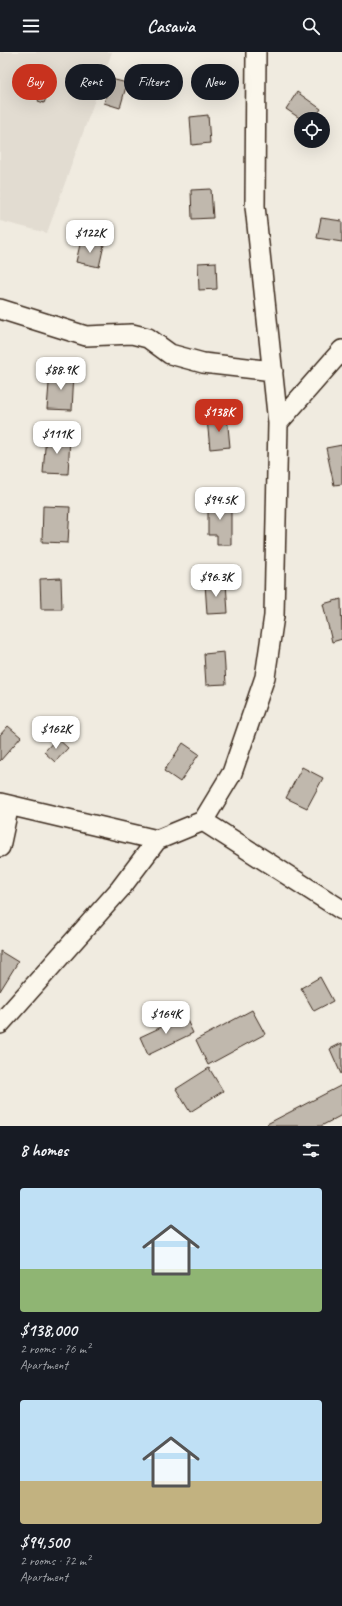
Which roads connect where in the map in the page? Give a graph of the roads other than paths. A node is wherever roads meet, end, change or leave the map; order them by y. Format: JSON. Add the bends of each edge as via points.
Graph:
{"nodes":[{"id":1,"x":256,"y":52,"type":"edge"},
{"id":2,"x":0,"y":309,"type":"edge"},
{"id":3,"x":342,"y":350,"type":"edge"},
{"id":4,"x":272,"y":371,"type":"junction"},
{"id":5,"x":278,"y":423,"type":"junction"},
{"id":6,"x":5,"y":804,"type":"edge"},
{"id":7,"x":203,"y":821,"type":"junction"},
{"id":8,"x":157,"y":840,"type":"junction"},
{"id":9,"x":0,"y":847,"type":"edge"},
{"id":10,"x":342,"y":910,"type":"edge"},
{"id":11,"x":0,"y":1024,"type":"edge"}],
"edges":[{"from":1,"to":4,"type":"street","via":[[255,206]]},
{"from":2,"to":4,"type":"street","via":[[86,336],[132,334],[148,338],[170,354],[203,363]]},
{"from":3,"to":5,"type":"street"},
{"from":4,"to":5,"type":"street"},
{"from":5,"to":7,"type":"street","via":[[274,616],[265,676],[232,773]]},
{"from":6,"to":8,"type":"street"},
{"from":6,"to":9,"type":"street"},
{"from":7,"to":8,"type":"street"},
{"from":7,"to":10,"type":"street"},
{"from":8,"to":11,"type":"street","via":[[120,889]]}]}
